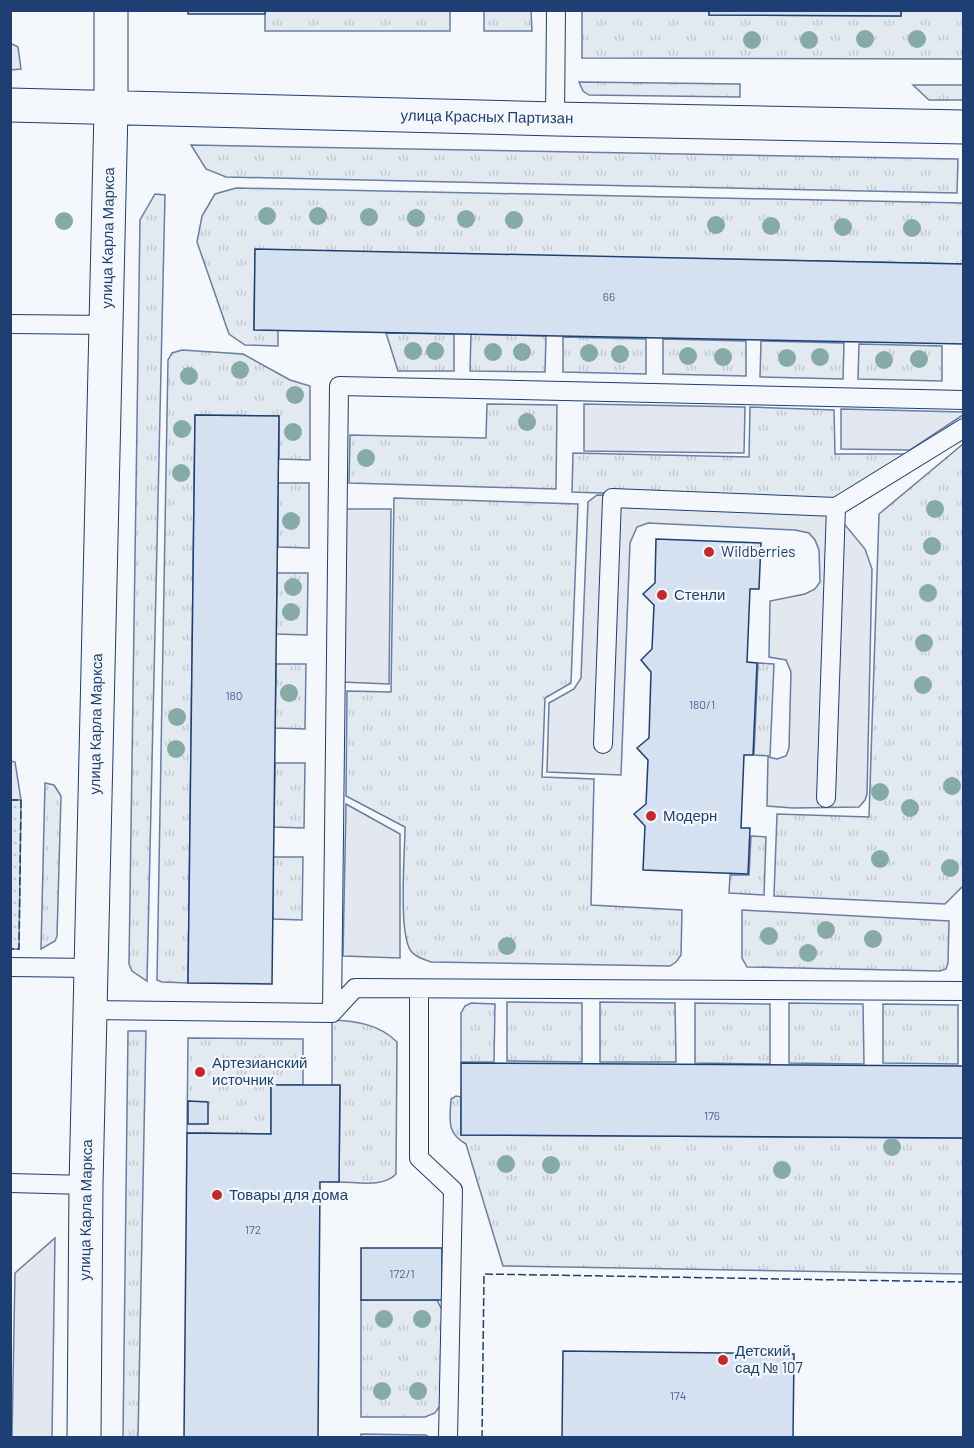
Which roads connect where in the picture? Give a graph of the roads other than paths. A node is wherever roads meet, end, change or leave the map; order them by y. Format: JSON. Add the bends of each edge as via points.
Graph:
{"nodes":[{"id":1,"x":111,"y":10,"type":"edge"},
{"id":2,"x":556,"y":10,"type":"edge"},
{"id":3,"x":10,"y":105,"type":"edge"},
{"id":4,"x":111,"y":109,"type":"junction"},
{"id":5,"x":555,"y":119,"type":"junction"},
{"id":6,"x":963,"y":128,"type":"edge"},
{"id":7,"x":10,"y":324,"type":"edge"},
{"id":8,"x":106,"y":325,"type":"junction"},
{"id":9,"x":963,"y":400,"type":"edge"},
{"id":10,"x":963,"y":428,"type":"edge"},
{"id":11,"x":836,"y":507,"type":"junction"},
{"id":12,"x":603,"y":744,"type":"dead end"},
{"id":13,"x":826,"y":798,"type":"dead end"},
{"id":14,"x":10,"y":967,"type":"edge"},
{"id":15,"x":91,"y":969,"type":"junction"},
{"id":16,"x":419,"y":989,"type":"junction"},
{"id":17,"x":963,"y":991,"type":"edge"},
{"id":18,"x":90,"y":1010,"type":"junction"},
{"id":19,"x":332,"y":1013,"type":"junction"},
{"id":20,"x":10,"y":1183,"type":"edge"},
{"id":21,"x":86,"y":1185,"type":"junction"},
{"id":22,"x":84,"y":1437,"type":"edge"},
{"id":23,"x":448,"y":1437,"type":"edge"}],
"edges":[{"from":1,"to":4,"type":"street","name":"улица Карла Маркса"},
{"from":2,"to":5,"type":"lane"},
{"from":3,"to":4,"type":"street","name":"улица Красных Партизан"},
{"from":4,"to":5,"type":"street","name":"улица Красных Партизан"},
{"from":4,"to":8,"type":"street","name":"улица Карла Маркса"},
{"from":5,"to":6,"type":"street","name":"улица Красных Партизан"},
{"from":7,"to":8,"type":"lane"},
{"from":8,"to":15,"type":"street","name":"улица Карла Маркса"},
{"from":9,"to":19,"type":"lane","via":[[339,386]]},
{"from":10,"to":11,"type":"lane"},
{"from":11,"to":12,"type":"lane","via":[[612,498]]},
{"from":11,"to":13,"type":"lane"},
{"from":14,"to":15,"type":"lane"},
{"from":15,"to":18,"type":"street","name":"улица Карла Маркса"},
{"from":16,"to":17,"type":"lane"},
{"from":16,"to":19,"type":"lane","via":[[355,988]]},
{"from":16,"to":23,"type":"lane","via":[[419,1158],[453,1190]]},
{"from":18,"to":19,"type":"lane"},
{"from":18,"to":21,"type":"street","name":"улица Карла Маркса"},
{"from":20,"to":21,"type":"lane"},
{"from":21,"to":22,"type":"street","name":"улица Карла Маркса"}]}
